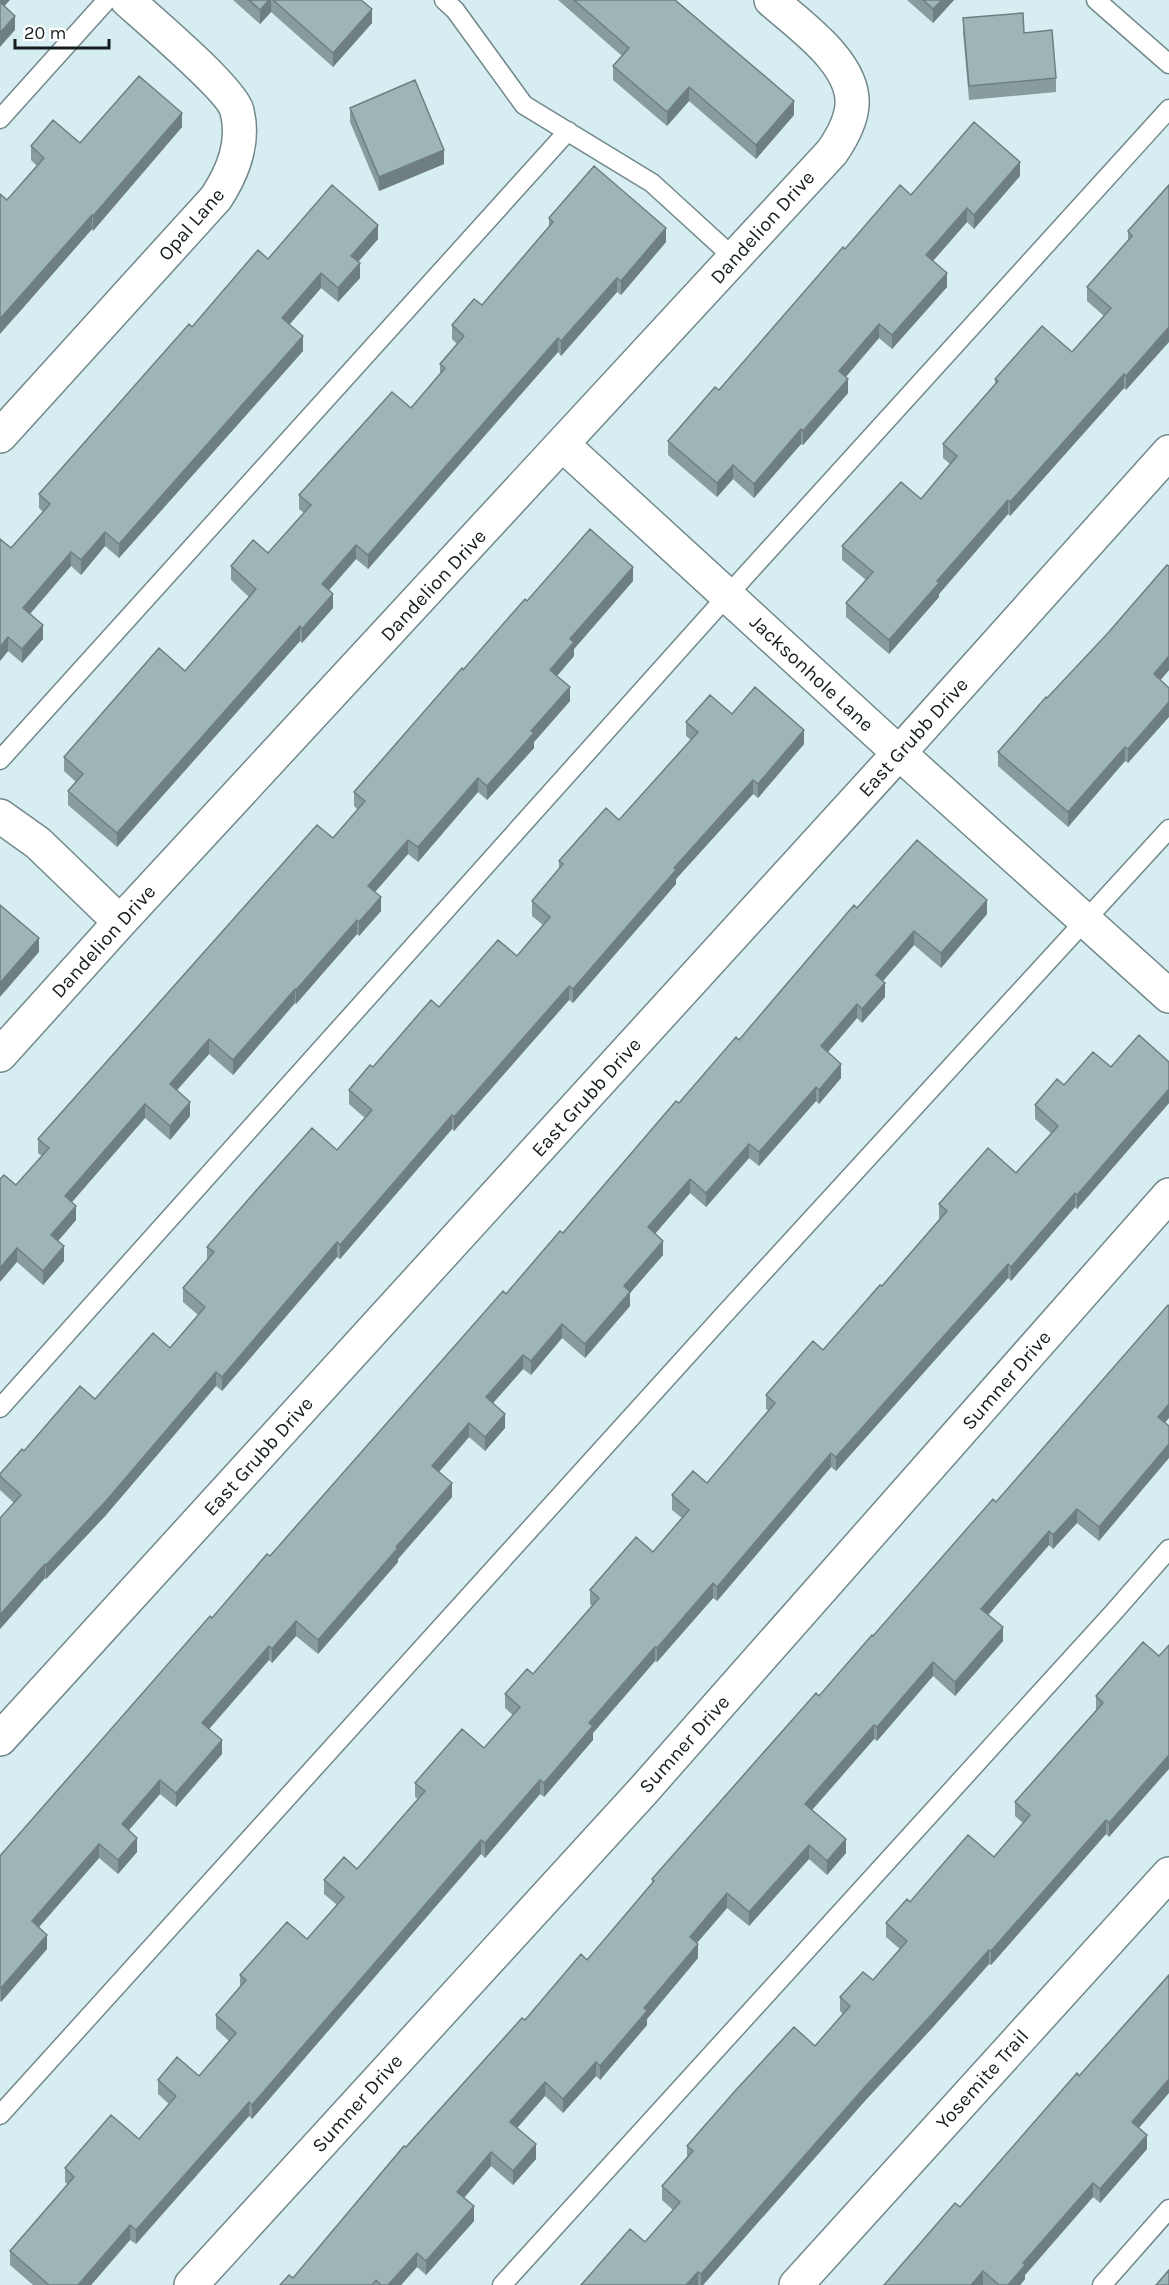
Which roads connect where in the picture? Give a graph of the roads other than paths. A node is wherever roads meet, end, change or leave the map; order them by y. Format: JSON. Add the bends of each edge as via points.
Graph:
{"nodes":[{"id":1,"x":106,"y":0,"type":"edge"},
{"id":2,"x":127,"y":0,"type":"edge"},
{"id":3,"x":444,"y":0,"type":"edge"},
{"id":4,"x":771,"y":0,"type":"edge"},
{"id":5,"x":1096,"y":0,"type":"edge"},
{"id":6,"x":1169,"y":64,"type":"edge"},
{"id":7,"x":1169,"y":109,"type":"edge"},
{"id":8,"x":0,"y":119,"type":"edge"},
{"id":9,"x":568,"y":131,"type":"junction"},
{"id":10,"x":734,"y":258,"type":"junction"},
{"id":11,"x":0,"y":436,"type":"edge"},
{"id":12,"x":563,"y":445,"type":"junction"},
{"id":13,"x":1169,"y":452,"type":"edge"},
{"id":14,"x":728,"y":596,"type":"junction"},
{"id":15,"x":899,"y":753,"type":"junction"},
{"id":16,"x":0,"y":759,"type":"edge"},
{"id":17,"x":0,"y":816,"type":"edge"},
{"id":18,"x":1169,"y":829,"type":"edge"},
{"id":19,"x":1084,"y":920,"type":"junction"},
{"id":20,"x":120,"y":922,"type":"junction"},
{"id":21,"x":1169,"y":996,"type":"edge"},
{"id":22,"x":0,"y":1055,"type":"edge"},
{"id":23,"x":1169,"y":1195,"type":"edge"},
{"id":24,"x":0,"y":1408,"type":"edge"},
{"id":25,"x":1169,"y":1549,"type":"edge"},
{"id":26,"x":0,"y":1739,"type":"edge"},
{"id":27,"x":1164,"y":1888,"type":"edge"},
{"id":28,"x":0,"y":2115,"type":"edge"},
{"id":29,"x":1169,"y":2209,"type":"edge"},
{"id":30,"x":191,"y":2285,"type":"edge"},
{"id":31,"x":502,"y":2285,"type":"edge"},
{"id":32,"x":796,"y":2285,"type":"edge"},
{"id":33,"x":1102,"y":2285,"type":"edge"}],
"edges":[{"from":1,"to":8,"type":"lane"},
{"from":2,"to":11,"type":"street","name":"Opal Lane","via":[[210,77],[237,110],[236,159],[216,198]]},
{"from":3,"to":9,"type":"lane","via":[[524,105]]},
{"from":4,"to":10,"type":"street","name":"Dandelion Drive","via":[[834,59],[849,86],[852,105],[832,152]]},
{"from":5,"to":6,"type":"lane"},
{"from":7,"to":14,"type":"lane"},
{"from":9,"to":10,"type":"lane","via":[[652,183]]},
{"from":9,"to":16,"type":"lane"},
{"from":10,"to":12,"type":"street","name":"Dandelion Drive"},
{"from":12,"to":14,"type":"street","name":"Jacksonhole Lane"},
{"from":12,"to":20,"type":"street","name":"Dandelion Drive"},
{"from":13,"to":15,"type":"street","name":"East Grubb Drive"},
{"from":14,"to":15,"type":"street","name":"Jacksonhole Lane"},
{"from":14,"to":24,"type":"lane"},
{"from":15,"to":19,"type":"street","name":"Jacksonhole Lane"},
{"from":15,"to":26,"type":"street","name":"East Grubb Drive"},
{"from":17,"to":20,"type":"street","via":[[38,843]]},
{"from":18,"to":19,"type":"lane"},
{"from":19,"to":21,"type":"street","name":"Jacksonhole Lane"},
{"from":19,"to":28,"type":"lane"},
{"from":20,"to":22,"type":"street","name":"Dandelion Drive"},
{"from":23,"to":30,"type":"street","name":"Sumner Drive","via":[[642,1792]]},
{"from":25,"to":31,"type":"lane"},
{"from":27,"to":32,"type":"street","name":"Yosemite Trail"},
{"from":29,"to":33,"type":"lane"}]}
